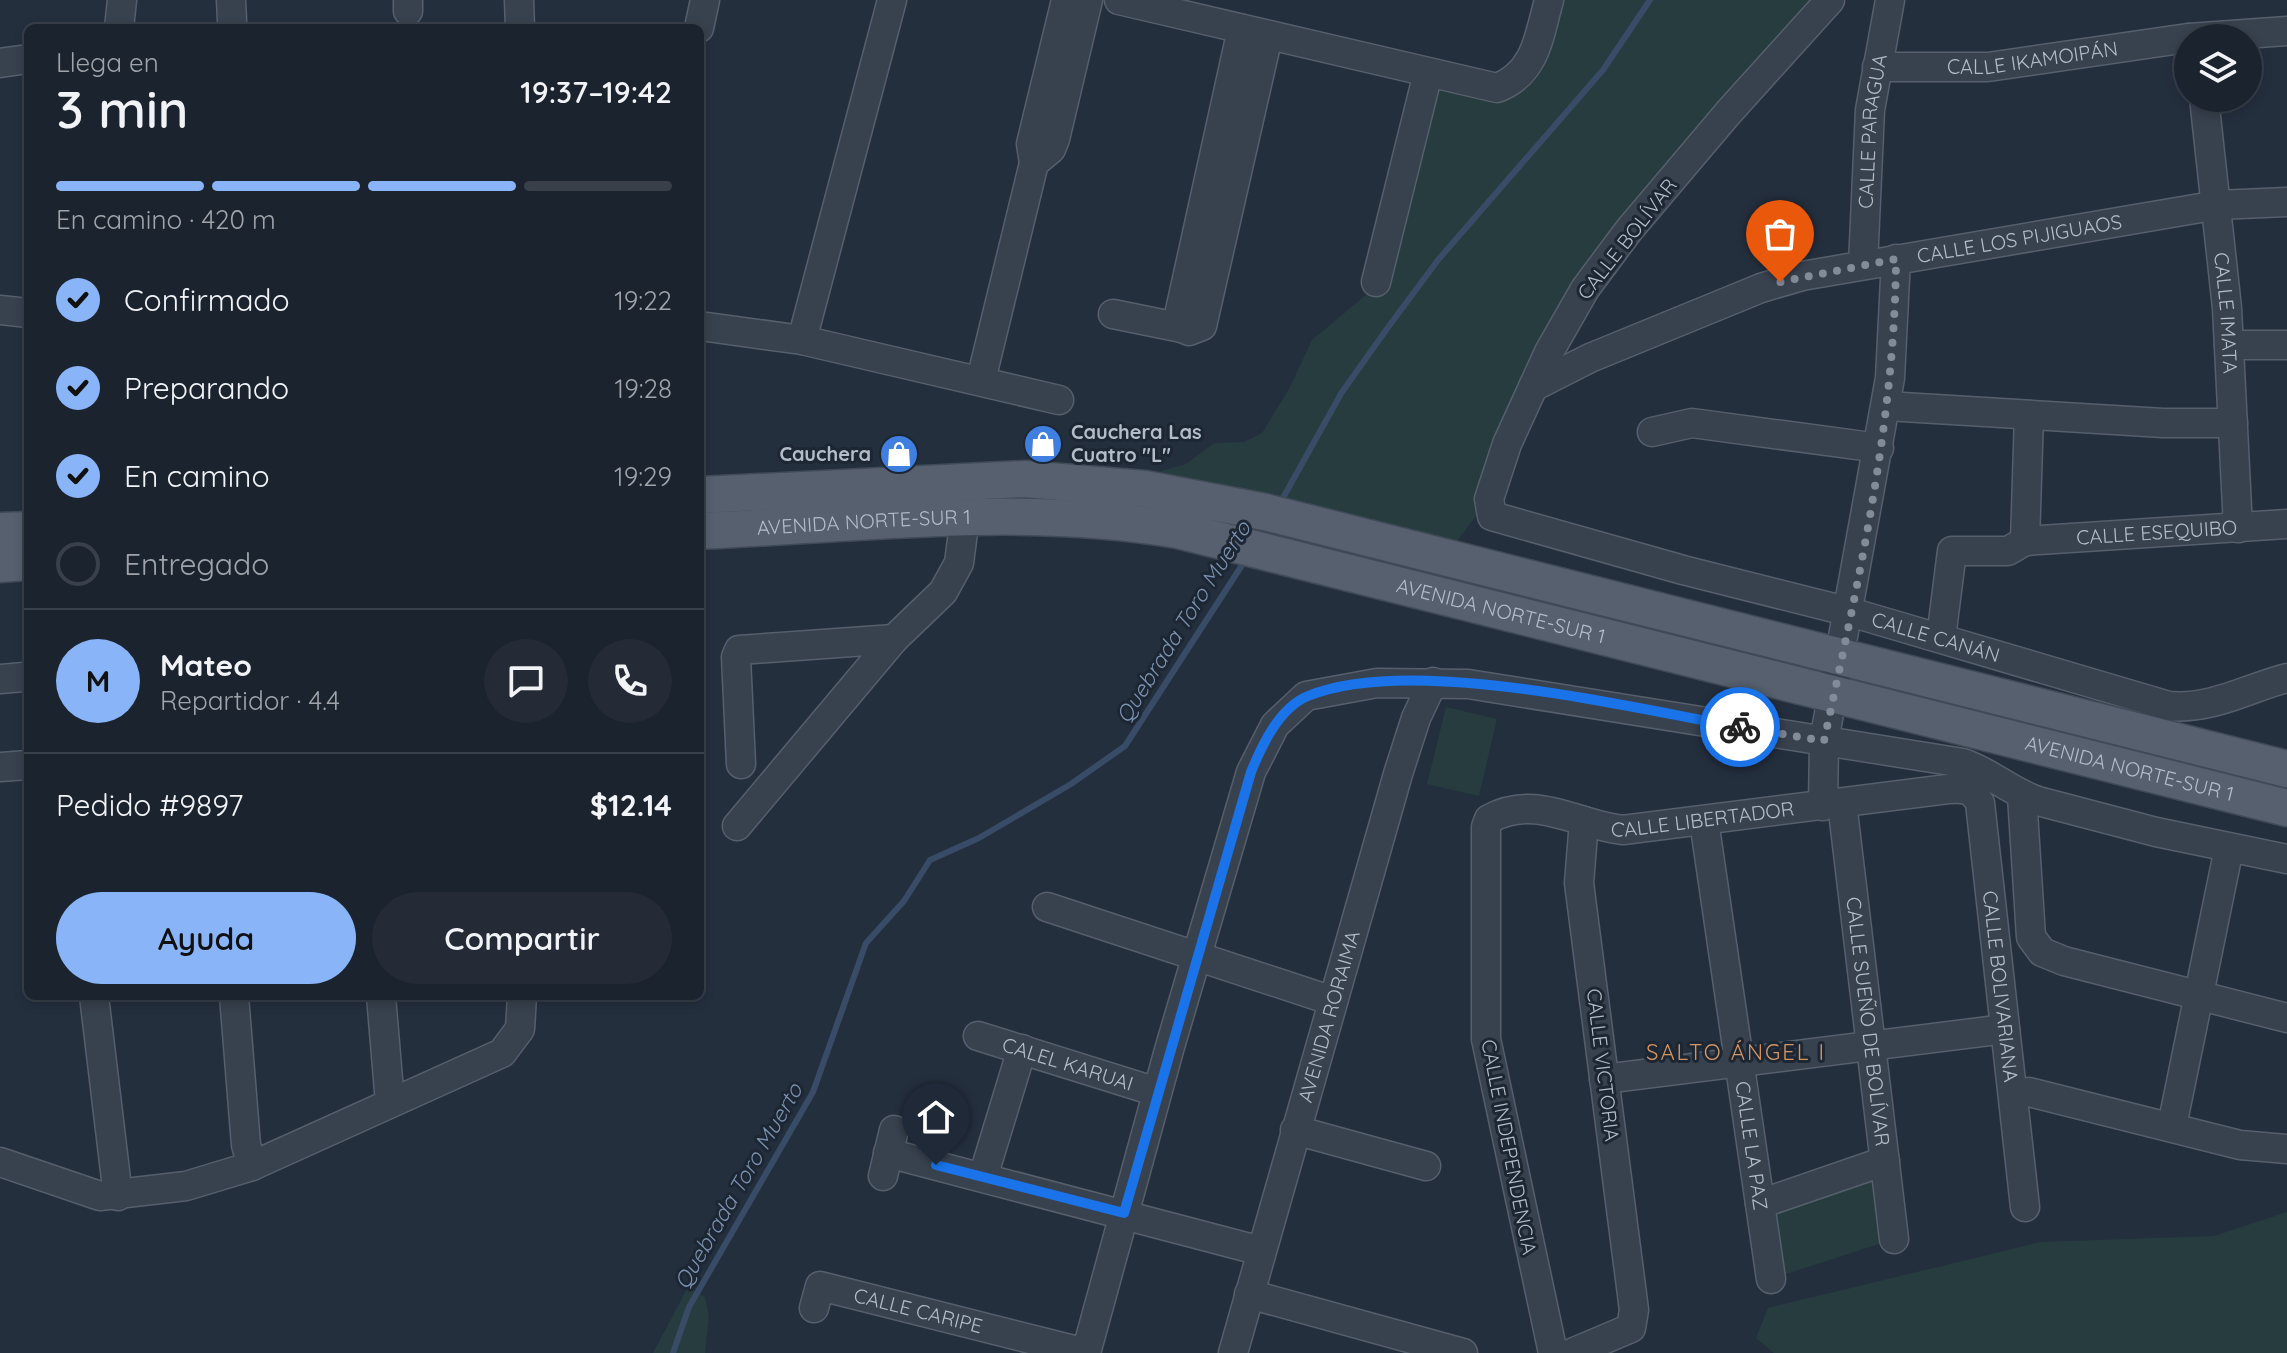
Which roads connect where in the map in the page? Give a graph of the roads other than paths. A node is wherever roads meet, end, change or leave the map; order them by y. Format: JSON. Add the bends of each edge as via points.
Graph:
{"nodes":[{"id":1,"x":122,"y":0,"type":"edge"},
{"id":2,"x":519,"y":0,"type":"edge"},
{"id":3,"x":705,"y":0,"type":"edge"},
{"id":4,"x":892,"y":0,"type":"edge"},
{"id":5,"x":1066,"y":0,"type":"edge"},
{"id":6,"x":1088,"y":0,"type":"edge"},
{"id":7,"x":1119,"y":0,"type":"edge"},
{"id":8,"x":1549,"y":0,"type":"edge"},
{"id":9,"x":1830,"y":0,"type":"edge"},
{"id":10,"x":1890,"y":0,"type":"edge"},
{"id":11,"x":119,"y":24,"type":"edge"},
{"id":12,"x":520,"y":24,"type":"edge"},
{"id":13,"x":700,"y":24,"type":"edge"},
{"id":14,"x":2287,"y":31,"type":"edge"},
{"id":15,"x":1255,"y":32,"type":"junction"},
{"id":16,"x":2262,"y":33,"type":"edge"},
{"id":17,"x":2174,"y":40,"type":"edge"},
{"id":18,"x":24,"y":60,"type":"edge"},
{"id":19,"x":0,"y":63,"type":"edge"},
{"id":20,"x":1877,"y":67,"type":"junction"},
{"id":21,"x":1428,"y":73,"type":"junction"},
{"id":22,"x":2206,"y":112,"type":"edge"},
{"id":23,"x":1034,"y":163,"type":"junction"},
{"id":24,"x":2287,"y":202,"type":"edge"},
{"id":25,"x":2218,"y":205,"type":"junction"},
{"id":26,"x":1896,"y":259,"type":"junction"},
{"id":27,"x":1863,"y":265,"type":"junction"},
{"id":28,"x":1376,"y":282,"type":"dead end"},
{"id":29,"x":0,"y":310,"type":"edge"},
{"id":30,"x":24,"y":313,"type":"edge"},
{"id":31,"x":1113,"y":314,"type":"dead end"},
{"id":32,"x":704,"y":327,"type":"edge"},
{"id":33,"x":802,"y":340,"type":"junction"},
{"id":34,"x":2229,"y":345,"type":"junction"},
{"id":35,"x":2287,"y":345,"type":"edge"},
{"id":36,"x":981,"y":380,"type":"junction"},
{"id":37,"x":1533,"y":387,"type":"junction"},
{"id":38,"x":1059,"y":400,"type":"dead end"},
{"id":39,"x":1886,"y":406,"type":"junction"},
{"id":40,"x":2029,"y":415,"type":"junction"},
{"id":41,"x":2233,"y":423,"type":"junction"},
{"id":42,"x":1652,"y":432,"type":"dead end"},
{"id":43,"x":1879,"y":448,"type":"junction"},
{"id":44,"x":704,"y":495,"type":"edge"},
{"id":45,"x":1492,"y":516,"type":"joint"},
{"id":46,"x":965,"y":517,"type":"junction"},
{"id":47,"x":2287,"y":524,"type":"edge"},
{"id":48,"x":2238,"y":528,"type":"junction"},
{"id":49,"x":24,"y":530,"type":"edge"},
{"id":50,"x":0,"y":531,"type":"edge"},
{"id":51,"x":704,"y":531,"type":"edge"},
{"id":52,"x":2025,"y":541,"type":"junction"},
{"id":53,"x":24,"y":562,"type":"edge"},
{"id":54,"x":0,"y":564,"type":"edge"},
{"id":55,"x":1850,"y":612,"type":"junction"},
{"id":56,"x":1941,"y":638,"type":"junction"},
{"id":57,"x":894,"y":639,"type":"junction"},
{"id":58,"x":1841,"y":659,"type":"junction"},
{"id":59,"x":2287,"y":678,"type":"edge"},
{"id":60,"x":1433,"y":682,"type":"junction"},
{"id":61,"x":1834,"y":695,"type":"junction"},
{"id":62,"x":1824,"y":741,"type":"junction"},
{"id":63,"x":741,"y":764,"type":"dead end"},
{"id":64,"x":24,"y":765,"type":"edge"},
{"id":65,"x":0,"y":767,"type":"edge"},
{"id":66,"x":2287,"y":769,"type":"edge"},
{"id":67,"x":1948,"y":789,"type":"joint"},
{"id":68,"x":2022,"y":796,"type":"junction"},
{"id":69,"x":1832,"y":804,"type":"junction"},
{"id":70,"x":2287,"y":808,"type":"edge"},
{"id":71,"x":1584,"y":821,"type":"junction"},
{"id":72,"x":1704,"y":821,"type":"junction"},
{"id":73,"x":737,"y":826,"type":"dead end"},
{"id":74,"x":1487,"y":845,"type":"joint"},
{"id":75,"x":2229,"y":848,"type":"junction"},
{"id":76,"x":2287,"y":859,"type":"edge"},
{"id":77,"x":1047,"y":907,"type":"dead end"},
{"id":78,"x":1196,"y":956,"type":"junction"},
{"id":79,"x":2201,"y":993,"type":"junction"},
{"id":80,"x":94,"y":1000,"type":"edge"},
{"id":81,"x":234,"y":1000,"type":"edge"},
{"id":82,"x":381,"y":1000,"type":"edge"},
{"id":83,"x":522,"y":1000,"type":"edge"},
{"id":84,"x":1333,"y":1001,"type":"junction"},
{"id":85,"x":2287,"y":1018,"type":"edge"},
{"id":86,"x":2005,"y":1029,"type":"junction"},
{"id":87,"x":978,"y":1036,"type":"dead end"},
{"id":88,"x":1871,"y":1045,"type":"junction"},
{"id":89,"x":1022,"y":1049,"type":"junction"},
{"id":90,"x":1739,"y":1061,"type":"junction"},
{"id":91,"x":1604,"y":1079,"type":"junction"},
{"id":92,"x":1157,"y":1092,"type":"junction"},
{"id":93,"x":2029,"y":1092,"type":"dead end"},
{"id":94,"x":390,"y":1103,"type":"junction"},
{"id":95,"x":2172,"y":1126,"type":"junction"},
{"id":96,"x":1295,"y":1130,"type":"junction"},
{"id":97,"x":2287,"y":1149,"type":"edge"},
{"id":98,"x":889,"y":1153,"type":"dead end"},
{"id":99,"x":1885,"y":1161,"type":"junction"},
{"id":100,"x":0,"y":1162,"type":"edge"},
{"id":101,"x":252,"y":1166,"type":"junction"},
{"id":102,"x":1426,"y":1166,"type":"dead end"},
{"id":103,"x":983,"y":1177,"type":"junction"},
{"id":104,"x":118,"y":1196,"type":"junction"},
{"id":105,"x":1760,"y":1204,"type":"junction"},
{"id":106,"x":2025,"y":1207,"type":"dead end"},
{"id":107,"x":1124,"y":1213,"type":"junction"},
{"id":108,"x":1894,"y":1239,"type":"dead end"},
{"id":109,"x":1261,"y":1251,"type":"junction"},
{"id":110,"x":1771,"y":1279,"type":"dead end"},
{"id":111,"x":1249,"y":1294,"type":"junction"},
{"id":112,"x":814,"y":1308,"type":"dead end"},
{"id":113,"x":1559,"y":1352,"type":"edge"},
{"id":114,"x":1086,"y":1353,"type":"edge"},
{"id":115,"x":1233,"y":1353,"type":"edge"},
{"id":116,"x":1463,"y":1353,"type":"edge"}],
"edges":[{"from":1,"to":11,"type":"street"},
{"from":2,"to":12,"type":"street"},
{"from":3,"to":13,"type":"street"},
{"from":4,"to":33,"type":"street"},
{"from":5,"to":23,"type":"street","via":[[1031,144]]},
{"from":6,"to":23,"type":"street","via":[[1055,139]]},
{"from":7,"to":15,"type":"street"},
{"from":8,"to":21,"type":"street","via":[[1533,58],[1512,82],[1485,87]]},
{"from":9,"to":37,"type":"street","name":"CALLE BOLÍVAR","via":[[1601,266]]},
{"from":10,"to":20,"type":"street","name":"CALLE PARAGUA"},
{"from":14,"to":16,"type":"street","name":"CALLE IKAMOIPÁN"},
{"from":15,"to":21,"type":"street"},
{"from":15,"to":31,"type":"street","via":[[1224,173],[1179,315],[1182,328]]},
{"from":17,"to":20,"type":"street","name":"CALLE IKAMOIPÁN","via":[[1988,67]]},
{"from":18,"to":19,"type":"street"},
{"from":20,"to":27,"type":"street","name":"CALLE PARAGUA"},
{"from":21,"to":28,"type":"street"},
{"from":22,"to":25,"type":"street","name":"CALLE IMATA"},
{"from":23,"to":36,"type":"street"},
{"from":24,"to":25,"type":"street","name":"CALLE LOS PIJIGUAOS"},
{"from":25,"to":26,"type":"street","name":"CALLE LOS PIJIGUAOS"},
{"from":25,"to":34,"type":"street","name":"CALLE IMATA"},
{"from":26,"to":27,"type":"street","name":"CALLE LOS PIJIGUAOS"},
{"from":26,"to":39,"type":"street"},
{"from":27,"to":37,"type":"street","name":"CALLE LOS PIJIGUAOS","via":[[1761,288]]},
{"from":29,"to":30,"type":"street"},
{"from":32,"to":33,"type":"street"},
{"from":33,"to":36,"type":"street"},
{"from":34,"to":35,"type":"street"},
{"from":34,"to":41,"type":"street","name":"CALLE IMATA"},
{"from":36,"to":38,"type":"street"},
{"from":37,"to":45,"type":"street","name":"CALLE BOLÍVAR","via":[[1495,475],[1489,499]]},
{"from":39,"to":40,"type":"street"},
{"from":39,"to":43,"type":"street"},
{"from":40,"to":41,"type":"street"},
{"from":40,"to":52,"type":"street"},
{"from":41,"to":48,"type":"street","name":"CALLE IMATA"},
{"from":42,"to":43,"type":"street","via":[[1692,423]]},
{"from":43,"to":55,"type":"street"},
{"from":44,"to":58,"type":"main road","name":"AVENIDA NORTE-SUR 1","via":[[1025,479],[1131,487],[1314,524]]},
{"from":45,"to":55,"type":"street","name":"CALLE CANÁN"},
{"from":46,"to":51,"type":"main road","name":"AVENIDA NORTE-SUR 1"},
{"from":46,"to":57,"type":"street","via":[[955,575]]},
{"from":46,"to":61,"type":"main road","name":"AVENIDA NORTE-SUR 1","via":[[1105,519],[1215,538]]},
{"from":47,"to":48,"type":"street","name":"CALLE ESEQUIBO"},
{"from":48,"to":52,"type":"street","name":"CALLE ESEQUIBO"},
{"from":49,"to":50,"type":"main road"},
{"from":52,"to":56,"type":"street","name":"CALLE ESEQUIBO","via":[[2008,551],[1952,551]]},
{"from":53,"to":54,"type":"main road"},
{"from":55,"to":56,"type":"street","name":"CALLE CANÁN"},
{"from":55,"to":58,"type":"street"},
{"from":56,"to":59,"type":"street","name":"CALLE CANÁN","via":[[2169,706],[2230,698]]},
{"from":57,"to":63,"type":"street","via":[[739,650]]},
{"from":57,"to":73,"type":"street"},
{"from":58,"to":61,"type":"street","name":"CALLE SUEÑO DE BOLÍVAR"},
{"from":58,"to":66,"type":"main road","name":"AVENIDA NORTE-SUR 1"},
{"from":60,"to":62,"type":"street","via":[[1511,688]]},
{"from":60,"to":78,"type":"street","via":[[1377,683],[1306,696],[1275,725],[1251,772]]},
{"from":60,"to":84,"type":"street","name":"AVENIDA RORAIMA","via":[[1398,774]]},
{"from":61,"to":62,"type":"street","name":"CALLE SUEÑO DE BOLÍVAR"},
{"from":61,"to":70,"type":"main road","name":"AVENIDA NORTE-SUR 1"},
{"from":62,"to":68,"type":"street","via":[[1963,763],[1995,776]]},
{"from":62,"to":69,"type":"street","name":"CALLE SUEÑO DE BOLÍVAR"},
{"from":64,"to":65,"type":"street"},
{"from":67,"to":69,"type":"street","name":"CALLE LIBERTADOR"},
{"from":67,"to":86,"type":"street","name":"CALLE BOLIVARIANA","via":[[1964,788],[1980,803]]},
{"from":68,"to":75,"type":"street"},
{"from":68,"to":79,"type":"street","via":[[2034,945],[2064,961]]},
{"from":69,"to":72,"type":"street","name":"CALLE LIBERTADOR"},
{"from":69,"to":88,"type":"street","name":"CALLE SUEÑO DE BOLÍVAR"},
{"from":71,"to":72,"type":"street","name":"CALLE LIBERTADOR","via":[[1623,830]]},
{"from":71,"to":74,"type":"street","name":"CALLE LIBERTADOR","via":[[1549,809],[1501,813],[1489,819]]},
{"from":71,"to":91,"type":"street","name":"CALLE VICTORIA","via":[[1579,883]]},
{"from":72,"to":90,"type":"street","name":"CALLE LA PAZ"},
{"from":74,"to":113,"type":"street","name":"CALLE INDEPENDENCIA","via":[[1486,1039]]},
{"from":75,"to":76,"type":"street"},
{"from":75,"to":79,"type":"street"},
{"from":77,"to":78,"type":"street"},
{"from":78,"to":84,"type":"street"},
{"from":78,"to":92,"type":"street"},
{"from":79,"to":85,"type":"street"},
{"from":79,"to":95,"type":"street"},
{"from":80,"to":104,"type":"street"},
{"from":81,"to":101,"type":"street"},
{"from":82,"to":94,"type":"street"},
{"from":83,"to":94,"type":"street","via":[[520,1029],[502,1053]]},
{"from":84,"to":96,"type":"street","name":"AVENIDA RORAIMA"},
{"from":86,"to":88,"type":"street"},
{"from":86,"to":106,"type":"street","name":"CALLE BOLIVARIANA"},
{"from":87,"to":89,"type":"street","name":"CALEL KARUAI"},
{"from":88,"to":90,"type":"street"},
{"from":88,"to":99,"type":"street","name":"CALLE SUEÑO DE BOLÍVAR"},
{"from":89,"to":92,"type":"street","name":"CALEL KARUAI"},
{"from":89,"to":103,"type":"street"},
{"from":90,"to":91,"type":"street"},
{"from":90,"to":105,"type":"street","name":"CALLE LA PAZ"},
{"from":91,"to":113,"type":"street","name":"CALLE VICTORIA","via":[[1634,1310],[1631,1328]]},
{"from":92,"to":107,"type":"street"},
{"from":93,"to":95,"type":"street"},
{"from":94,"to":101,"type":"street"},
{"from":95,"to":97,"type":"street","via":[[2240,1145]]},
{"from":96,"to":102,"type":"street"},
{"from":96,"to":109,"type":"street","name":"AVENIDA RORAIMA"},
{"from":98,"to":103,"type":"street"},
{"from":99,"to":105,"type":"street"},
{"from":99,"to":108,"type":"street","name":"CALLE SUEÑO DE BOLÍVAR"},
{"from":100,"to":104,"type":"street","via":[[82,1192]]},
{"from":101,"to":104,"type":"street","via":[[186,1186]]},
{"from":103,"to":107,"type":"street"},
{"from":105,"to":110,"type":"street","name":"CALLE LA PAZ"},
{"from":107,"to":109,"type":"street"},
{"from":107,"to":114,"type":"street"},
{"from":109,"to":111,"type":"street","name":"AVENIDA RORAIMA"},
{"from":111,"to":115,"type":"street","name":"AVENIDA RORAIMA"},
{"from":111,"to":116,"type":"street"},
{"from":112,"to":114,"type":"street","name":"CALLE CARIPE","via":[[820,1286]]}]}
